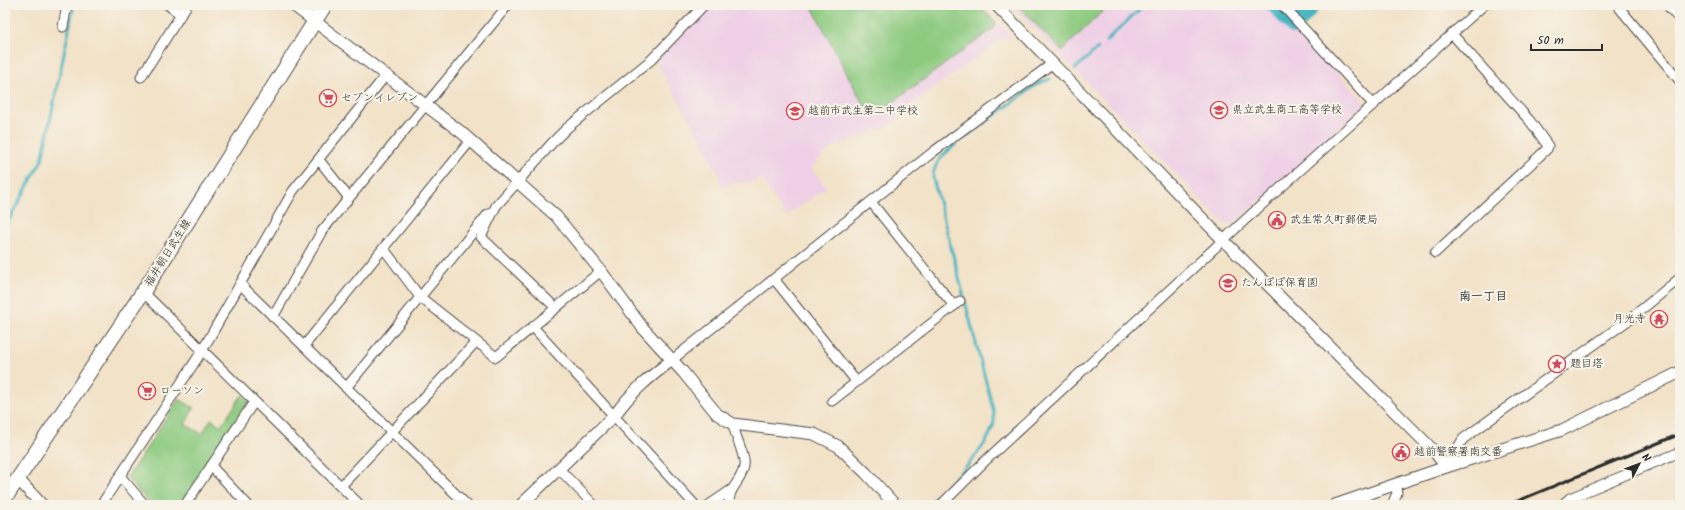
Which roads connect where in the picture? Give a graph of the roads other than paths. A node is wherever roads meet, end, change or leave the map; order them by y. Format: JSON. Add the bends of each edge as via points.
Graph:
{"nodes":[{"id":1,"x":67,"y":5,"type":"edge"},
{"id":2,"x":168,"y":5,"type":"edge"},
{"id":3,"x":187,"y":5,"type":"edge"},
{"id":4,"x":293,"y":5,"type":"edge"},
{"id":5,"x":325,"y":5,"type":"edge"},
{"id":6,"x":508,"y":5,"type":"edge"},
{"id":7,"x":996,"y":5,"type":"edge"},
{"id":8,"x":1282,"y":5,"type":"edge"},
{"id":9,"x":1484,"y":5,"type":"edge"},
{"id":10,"x":1617,"y":5,"type":"edge"},
{"id":11,"x":1667,"y":5,"type":"edge"},
{"id":12,"x":701,"y":6,"type":"edge"},
{"id":13,"x":180,"y":14,"type":"junction"},
{"id":14,"x":1680,"y":20,"type":"edge"},
{"id":15,"x":314,"y":22,"type":"junction"},
{"id":16,"x":63,"y":27,"type":"dead end"},
{"id":17,"x":1452,"y":34,"type":"junction"},
{"id":18,"x":1053,"y":63,"type":"junction"},
{"id":19,"x":386,"y":75,"type":"junction"},
{"id":20,"x":141,"y":77,"type":"dead end"},
{"id":21,"x":1680,"y":81,"type":"edge"},
{"id":22,"x":425,"y":105,"type":"junction"},
{"id":23,"x":1374,"y":105,"type":"junction"},
{"id":24,"x":471,"y":140,"type":"junction"},
{"id":25,"x":319,"y":160,"type":"junction"},
{"id":26,"x":517,"y":181,"type":"junction"},
{"id":27,"x":348,"y":198,"type":"junction"},
{"id":28,"x":871,"y":202,"type":"junction"},
{"id":29,"x":496,"y":206,"type":"junction"},
{"id":30,"x":1223,"y":240,"type":"junction"},
{"id":31,"x":384,"y":249,"type":"junction"},
{"id":32,"x":1436,"y":253,"type":"dead end"},
{"id":33,"x":601,"y":271,"type":"junction"},
{"id":34,"x":1680,"y":278,"type":"edge"},
{"id":35,"x":774,"y":279,"type":"junction"},
{"id":36,"x":240,"y":284,"type":"junction"},
{"id":37,"x":143,"y":292,"type":"junction"},
{"id":38,"x":420,"y":297,"type":"junction"},
{"id":39,"x":556,"y":308,"type":"junction"},
{"id":40,"x":274,"y":317,"type":"junction"},
{"id":41,"x":533,"y":327,"type":"junction"},
{"id":42,"x":476,"y":342,"type":"junction"},
{"id":43,"x":304,"y":346,"type":"junction"},
{"id":44,"x":202,"y":351,"type":"junction"},
{"id":45,"x":672,"y":360,"type":"junction"},
{"id":46,"x":1680,"y":372,"type":"edge"},
{"id":47,"x":856,"y":381,"type":"junction"},
{"id":48,"x":346,"y":388,"type":"junction"},
{"id":49,"x":832,"y":401,"type":"dead end"},
{"id":50,"x":254,"y":402,"type":"junction"},
{"id":51,"x":615,"y":415,"type":"junction"},
{"id":52,"x":733,"y":424,"type":"junction"},
{"id":53,"x":391,"y":432,"type":"junction"},
{"id":54,"x":1680,"y":452,"type":"edge"},
{"id":55,"x":211,"y":466,"type":"junction"},
{"id":56,"x":1446,"y":467,"type":"junction"},
{"id":57,"x":559,"y":468,"type":"junction"},
{"id":58,"x":120,"y":476,"type":"junction"},
{"id":59,"x":18,"y":478,"type":"junction"},
{"id":60,"x":1395,"y":484,"type":"junction"},
{"id":61,"x":341,"y":486,"type":"junction"},
{"id":62,"x":731,"y":490,"type":"junction"},
{"id":63,"x":5,"y":498,"type":"edge"},
{"id":64,"x":42,"y":505,"type":"edge"},
{"id":65,"x":101,"y":505,"type":"edge"},
{"id":66,"x":145,"y":505,"type":"edge"},
{"id":67,"x":185,"y":505,"type":"edge"},
{"id":68,"x":248,"y":505,"type":"edge"},
{"id":69,"x":360,"y":505,"type":"edge"},
{"id":70,"x":467,"y":505,"type":"edge"},
{"id":71,"x":521,"y":505,"type":"edge"},
{"id":72,"x":594,"y":505,"type":"edge"},
{"id":73,"x":695,"y":505,"type":"edge"},
{"id":74,"x":709,"y":505,"type":"edge"},
{"id":75,"x":729,"y":505,"type":"edge"},
{"id":76,"x":895,"y":505,"type":"edge"},
{"id":77,"x":941,"y":505,"type":"edge"},
{"id":78,"x":1335,"y":505,"type":"edge"},
{"id":79,"x":1392,"y":505,"type":"edge"},
{"id":80,"x":1562,"y":505,"type":"edge"}],
"edges":[{"from":1,"to":16,"type":"street"},
{"from":2,"to":13,"type":"street"},
{"from":3,"to":13,"type":"street"},
{"from":4,"to":15,"type":"street"},
{"from":5,"to":15,"type":"main road","name":"福井朝日武生線"},
{"from":6,"to":22,"type":"street"},
{"from":7,"to":18,"type":"street"},
{"from":8,"to":23,"type":"street"},
{"from":9,"to":17,"type":"street"},
{"from":10,"to":21,"type":"street"},
{"from":11,"to":14,"type":"street"},
{"from":12,"to":26,"type":"street","via":[[651,60],[567,128]]},
{"from":13,"to":20,"type":"street"},
{"from":15,"to":19,"type":"street"},
{"from":15,"to":37,"type":"main road","name":"福井朝日武生線"},
{"from":17,"to":23,"type":"street"},
{"from":17,"to":32,"type":"street","via":[[1530,121],[1548,146]]},
{"from":18,"to":28,"type":"street","via":[[933,152]]},
{"from":18,"to":30,"type":"street"},
{"from":19,"to":22,"type":"street"},
{"from":19,"to":25,"type":"street"},
{"from":22,"to":24,"type":"street"},
{"from":22,"to":27,"type":"street"},
{"from":23,"to":30,"type":"street"},
{"from":24,"to":26,"type":"street"},
{"from":24,"to":31,"type":"street"},
{"from":25,"to":27,"type":"street"},
{"from":25,"to":36,"type":"street","via":[[293,191]]},
{"from":26,"to":29,"type":"street"},
{"from":26,"to":33,"type":"street","via":[[564,223]]},
{"from":27,"to":40,"type":"street","via":[[322,231]]},
{"from":28,"to":35,"type":"street"},
{"from":28,"to":47,"type":"street","via":[[957,303]]},
{"from":29,"to":38,"type":"street"},
{"from":29,"to":39,"type":"street","via":[[481,237]]},
{"from":30,"to":56,"type":"street","via":[[1434,451]]},
{"from":30,"to":77,"type":"street"},
{"from":31,"to":38,"type":"street"},
{"from":31,"to":43,"type":"street"},
{"from":33,"to":39,"type":"street"},
{"from":33,"to":45,"type":"street","via":[[642,327]]},
{"from":34,"to":56,"type":"street","via":[[1630,319],[1463,439]]},
{"from":35,"to":45,"type":"street"},
{"from":35,"to":47,"type":"street"},
{"from":36,"to":40,"type":"street"},
{"from":36,"to":44,"type":"street"},
{"from":37,"to":44,"type":"street"},
{"from":37,"to":59,"type":"main road","name":"福井朝日武生線"},
{"from":38,"to":42,"type":"street"},
{"from":38,"to":48,"type":"street"},
{"from":39,"to":41,"type":"street"},
{"from":40,"to":43,"type":"street"},
{"from":41,"to":42,"type":"street","via":[[496,357]]},
{"from":41,"to":51,"type":"street"},
{"from":42,"to":53,"type":"street"},
{"from":43,"to":48,"type":"street"},
{"from":44,"to":50,"type":"street"},
{"from":44,"to":58,"type":"street"},
{"from":45,"to":51,"type":"street","via":[[621,405]]},
{"from":45,"to":52,"type":"street","via":[[717,414]]},
{"from":46,"to":56,"type":"street","via":[[1562,430]]},
{"from":47,"to":49,"type":"street"},
{"from":48,"to":53,"type":"street"},
{"from":50,"to":55,"type":"street"},
{"from":50,"to":61,"type":"street"},
{"from":51,"to":57,"type":"street"},
{"from":51,"to":73,"type":"street"},
{"from":52,"to":62,"type":"street","via":[[744,465],[741,476]]},
{"from":52,"to":76,"type":"street","via":[[814,434],[838,446],[866,472]]},
{"from":53,"to":61,"type":"street"},
{"from":53,"to":70,"type":"street"},
{"from":54,"to":80,"type":"street","via":[[1570,498]]},
{"from":55,"to":67,"type":"street"},
{"from":55,"to":68,"type":"street"},
{"from":56,"to":60,"type":"street"},
{"from":57,"to":71,"type":"street"},
{"from":57,"to":72,"type":"street"},
{"from":58,"to":65,"type":"street"},
{"from":58,"to":66,"type":"street"},
{"from":59,"to":63,"type":"main road","name":"福井朝日武生線"},
{"from":59,"to":64,"type":"street"},
{"from":60,"to":78,"type":"street"},
{"from":60,"to":79,"type":"street","via":[[1397,493]]},
{"from":61,"to":69,"type":"street"},
{"from":62,"to":74,"type":"street"},
{"from":62,"to":75,"type":"street"}]}
